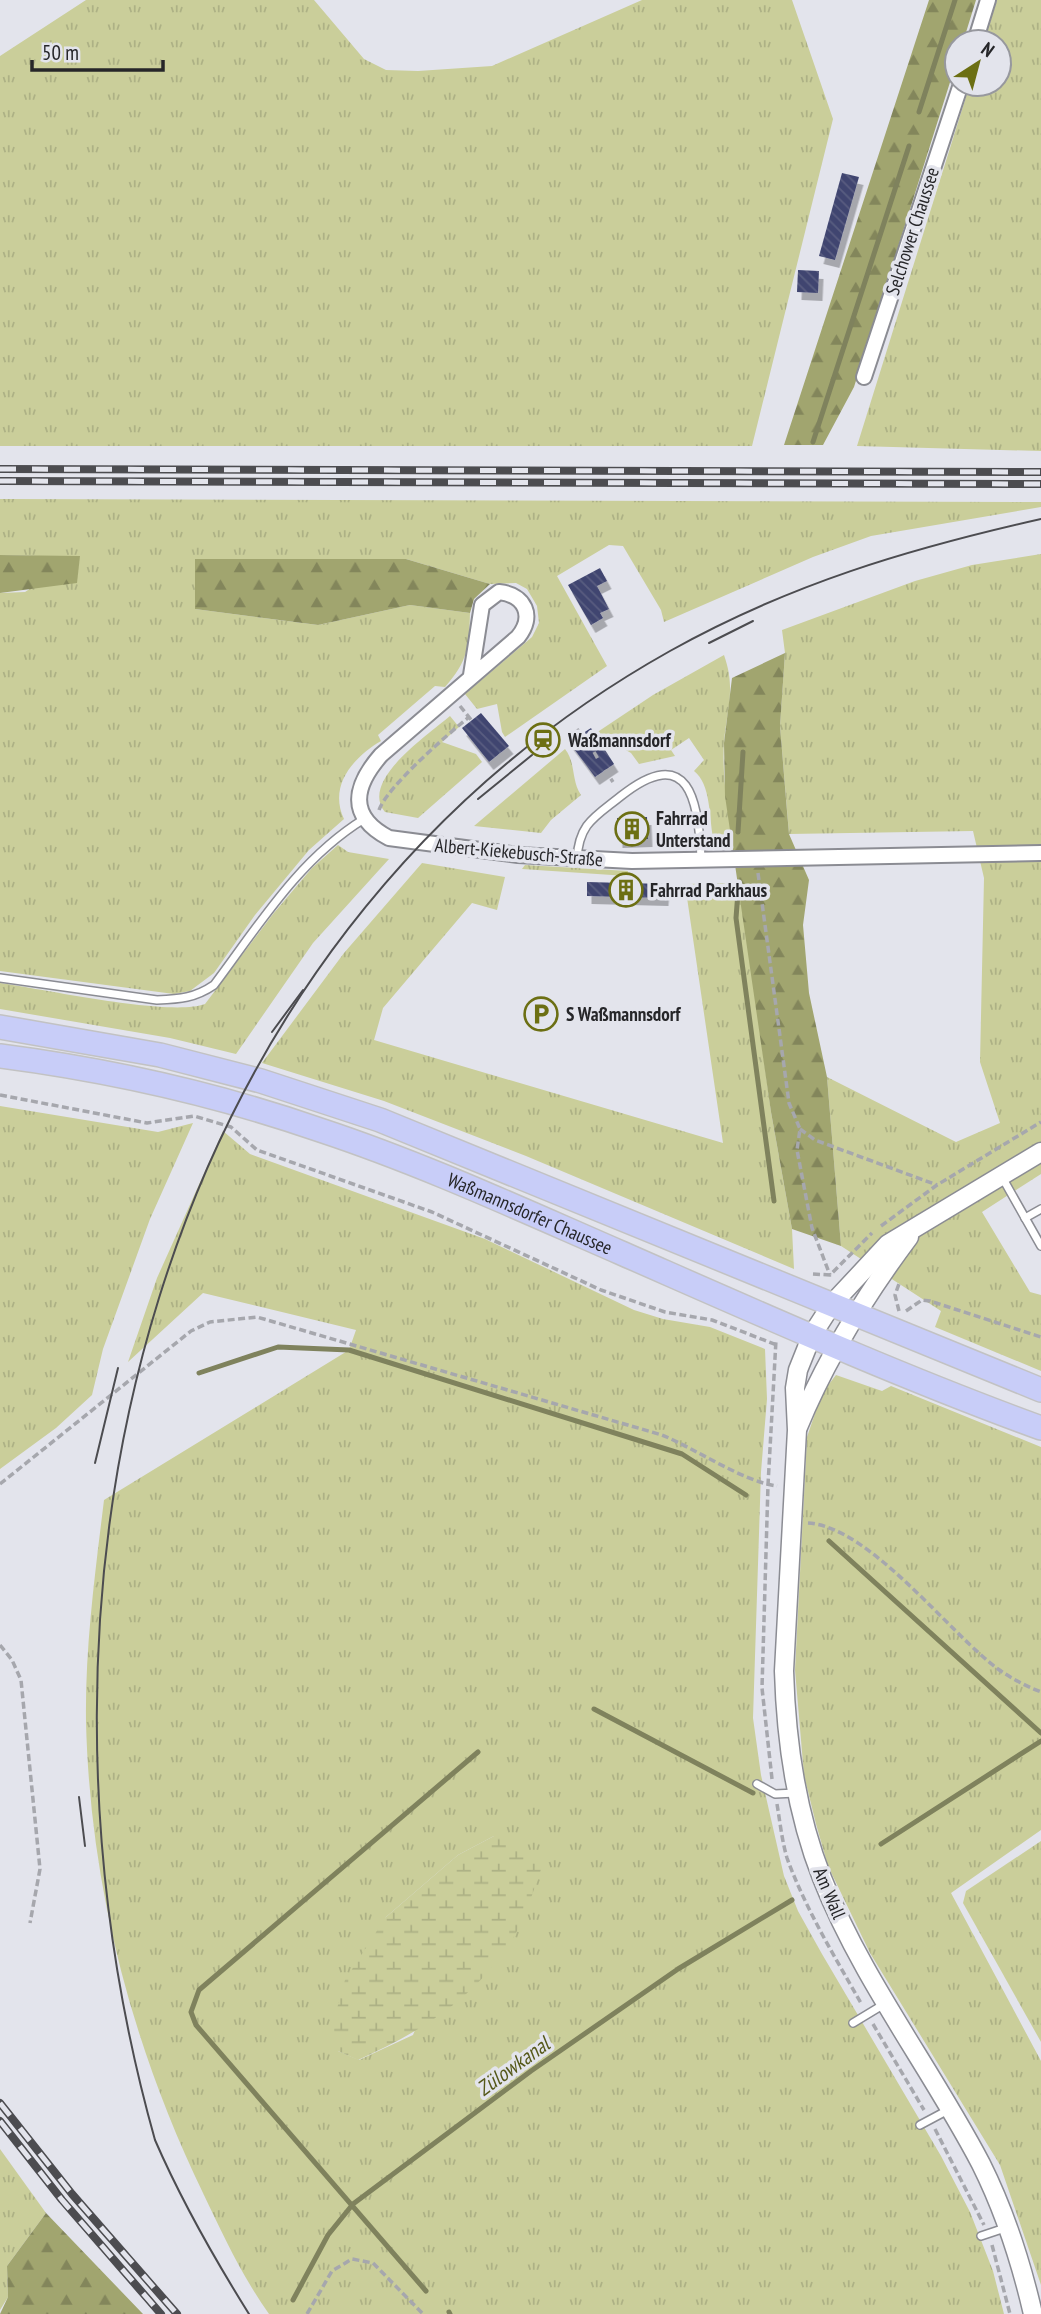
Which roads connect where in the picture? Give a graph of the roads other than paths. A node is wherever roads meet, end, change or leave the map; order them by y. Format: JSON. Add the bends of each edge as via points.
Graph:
{"nodes":[{"id":1,"x":988,"y":0,"type":"edge"},
{"id":2,"x":979,"y":28,"type":"edge"},
{"id":3,"x":956,"y":98,"type":"edge"},
{"id":4,"x":864,"y":377,"type":"dead end"},
{"id":5,"x":471,"y":675,"type":"junction"},
{"id":6,"x":371,"y":816,"type":"junction"},
{"id":7,"x":1041,"y":853,"type":"edge"},
{"id":8,"x":577,"y":859,"type":"junction"},
{"id":9,"x":701,"y":860,"type":"junction"},
{"id":10,"x":0,"y":978,"type":"edge"},
{"id":11,"x":0,"y":1027,"type":"edge"},
{"id":12,"x":0,"y":1056,"type":"edge"},
{"id":13,"x":1041,"y":1152,"type":"edge"},
{"id":14,"x":1001,"y":1176,"type":"junction"},
{"id":15,"x":1041,"y":1209,"type":"edge"},
{"id":16,"x":1025,"y":1218,"type":"junction"},
{"id":17,"x":914,"y":1230,"type":"junction"},
{"id":18,"x":1041,"y":1246,"type":"edge"},
{"id":19,"x":832,"y":1304,"type":"junction"},
{"id":20,"x":863,"y":1305,"type":"junction"},
{"id":21,"x":812,"y":1335,"type":"junction"},
{"id":22,"x":838,"y":1346,"type":"junction"},
{"id":23,"x":1041,"y":1390,"type":"edge"},
{"id":24,"x":1041,"y":1428,"type":"edge"},
{"id":25,"x":797,"y":1430,"type":"junction"},
{"id":26,"x":757,"y":1784,"type":"dead end"},
{"id":27,"x":797,"y":1793,"type":"junction"},
{"id":28,"x":886,"y":2003,"type":"junction"},
{"id":29,"x":853,"y":2023,"type":"dead end"},
{"id":30,"x":950,"y":2109,"type":"junction"},
{"id":31,"x":920,"y":2125,"type":"dead end"},
{"id":32,"x":1008,"y":2227,"type":"junction"},
{"id":33,"x":985,"y":2235,"type":"road end"},
{"id":34,"x":1033,"y":2314,"type":"edge"}],
"edges":[{"from":1,"to":2,"type":"street"},
{"from":3,"to":4,"type":"street","name":"Selchower Chaussee"},
{"from":5,"to":5,"type":"street","via":[[525,628],[525,606],[510,594],[499,592],[482,605]]},
{"from":5,"to":6,"type":"street","via":[[367,771],[359,787],[359,802]]},
{"from":6,"to":8,"type":"street","name":"Albert-Kiekebusch-Straße","via":[[375,831],[389,838]]},
{"from":6,"to":10,"type":"lane","via":[[334,837],[307,865],[214,985],[199,995],[157,1000]]},
{"from":7,"to":9,"type":"street","name":"Albert-Kiekebusch-Straße"},
{"from":8,"to":9,"type":"street","name":"Albert-Kiekebusch-Straße"},
{"from":8,"to":9,"type":"lane","via":[[580,835],[590,821],[645,778],[660,773],[675,776],[691,792]]},
{"from":11,"to":19,"type":"main road","name":"Waßmannsdorfer Chaussee","via":[[99,1042],[261,1081],[430,1139]]},
{"from":12,"to":21,"type":"main road","name":"Waßmannsdorfer Chaussee","via":[[206,1096],[344,1138],[482,1190]]},
{"from":13,"to":14,"type":"street","name":"Am Wall"},
{"from":14,"to":16,"type":"lane"},
{"from":14,"to":17,"type":"street","name":"Am Wall"},
{"from":15,"to":16,"type":"lane"},
{"from":16,"to":18,"type":"lane"},
{"from":17,"to":19,"type":"street","name":"Am Wall","via":[[888,1244]]},
{"from":17,"to":20,"type":"street","name":"Am Wall"},
{"from":19,"to":20,"type":"main road","name":"Waßmannsdorfer Chaussee"},
{"from":19,"to":21,"type":"street","name":"Am Wall"},
{"from":20,"to":22,"type":"street","name":"Am Wall"},
{"from":20,"to":23,"type":"main road","name":"Waßmannsdorfer Chaussee"},
{"from":21,"to":22,"type":"main road","name":"Waßmannsdorfer Chaussee"},
{"from":21,"to":25,"type":"street","name":"Am Wall","via":[[795,1388]]},
{"from":22,"to":24,"type":"main road","name":"Waßmannsdorfer Chaussee"},
{"from":22,"to":25,"type":"street","name":"Am Wall"},
{"from":25,"to":27,"type":"street","name":"Am Wall","via":[[784,1671]]},
{"from":26,"to":27,"type":"lane","via":[[775,1794]]},
{"from":27,"to":28,"type":"street","name":"Am Wall","via":[[822,1879]]},
{"from":28,"to":29,"type":"lane"},
{"from":28,"to":30,"type":"street","name":"Am Wall"},
{"from":30,"to":31,"type":"lane"},
{"from":30,"to":32,"type":"street","name":"Am Wall"},
{"from":32,"to":33,"type":"lane"},
{"from":32,"to":34,"type":"street","name":"Am Wall"}]}
